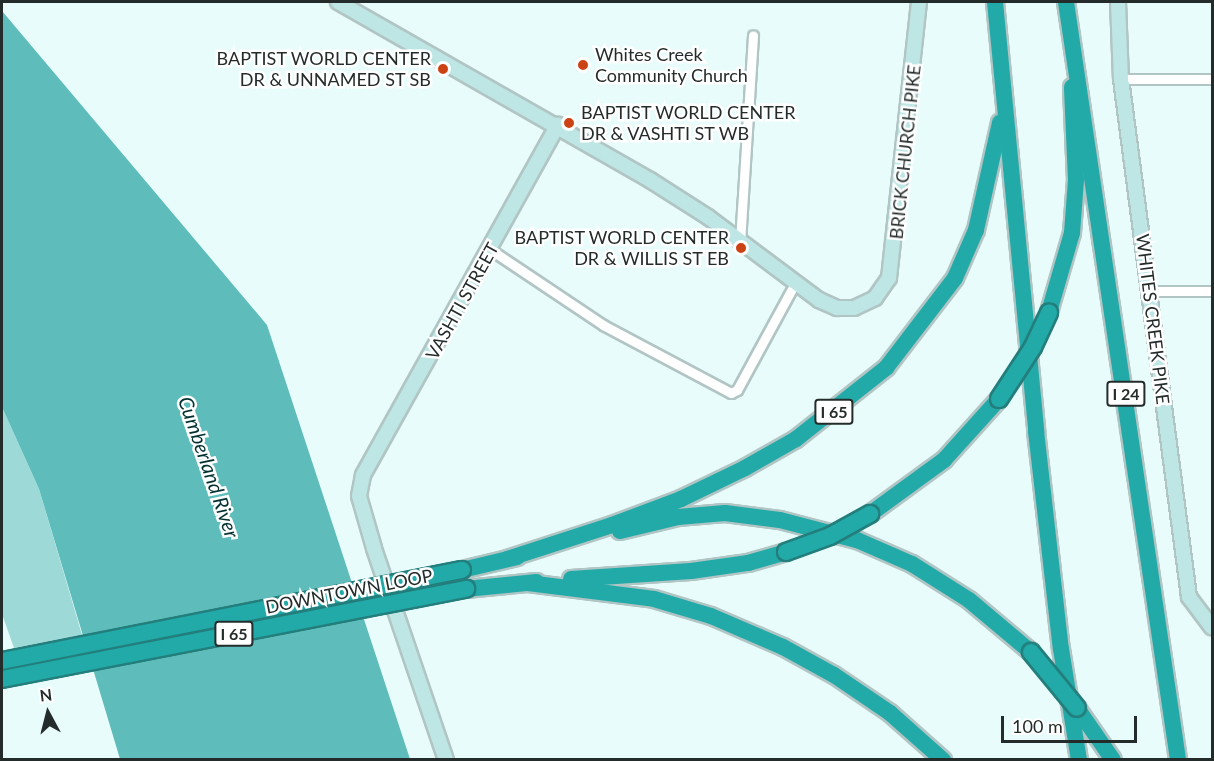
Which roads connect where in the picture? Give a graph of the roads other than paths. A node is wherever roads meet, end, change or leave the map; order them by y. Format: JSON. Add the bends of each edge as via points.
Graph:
{"nodes":[{"id":1,"x":338,"y":2,"type":"edge"},
{"id":2,"x":919,"y":2,"type":"edge"},
{"id":3,"x":995,"y":2,"type":"edge"},
{"id":4,"x":1066,"y":2,"type":"edge"},
{"id":5,"x":1118,"y":2,"type":"edge"},
{"id":6,"x":1070,"y":30,"type":"junction"},
{"id":7,"x":753,"y":35,"type":"dead end"},
{"id":8,"x":1121,"y":79,"type":"junction"},
{"id":9,"x":1212,"y":79,"type":"edge"},
{"id":10,"x":1003,"y":107,"type":"junction"},
{"id":11,"x":558,"y":125,"type":"junction"},
{"id":12,"x":740,"y":242,"type":"junction"},
{"id":13,"x":491,"y":250,"type":"junction"},
{"id":14,"x":795,"y":283,"type":"junction"},
{"id":15,"x":1151,"y":291,"type":"junction"},
{"id":16,"x":1212,"y":291,"type":"edge"},
{"id":17,"x":507,"y":559,"type":"junction"},
{"id":18,"x":528,"y":582,"type":"junction"},
{"id":19,"x":1212,"y":627,"type":"edge"},
{"id":20,"x":2,"y":661,"type":"edge"},
{"id":21,"x":2,"y":679,"type":"edge"},
{"id":22,"x":446,"y":759,"type":"edge"},
{"id":23,"x":943,"y":759,"type":"edge"},
{"id":24,"x":1079,"y":759,"type":"edge"},
{"id":25,"x":1113,"y":759,"type":"edge"},
{"id":26,"x":1178,"y":759,"type":"edge"}],
"edges":[{"from":1,"to":11,"type":"street"},
{"from":2,"to":14,"type":"street","name":"BRICK CHURCH PIKE","via":[[889,278],[875,298],[854,308],[837,308]]},
{"from":3,"to":10,"type":"highway"},
{"from":4,"to":6,"type":"highway","number":"I 24"},
{"from":5,"to":8,"type":"street","name":"WHITES CREEK PIKE"},
{"from":6,"to":18,"type":"highway","number":"I 65","bridge":true,"via":[[1076,180],[1071,233],[1049,312],[1033,347],[999,399],[944,460],[870,514],[830,536],[786,552],[748,563],[691,570]]},
{"from":6,"to":26,"type":"highway","number":"I 24","via":[[1087,121]]},
{"from":7,"to":12,"type":"street"},
{"from":8,"to":9,"type":"street"},
{"from":8,"to":15,"type":"street","name":"WHITES CREEK PIKE"},
{"from":10,"to":17,"type":"highway","number":"I 65","via":[[976,231],[964,259],[922,327],[886,368],[796,439],[745,468],[632,518]]},
{"from":10,"to":24,"type":"highway","via":[[1035,431],[1061,649]]},
{"from":11,"to":12,"type":"street","via":[[708,217]]},
{"from":11,"to":13,"type":"street","name":"VASHTI STREET"},
{"from":12,"to":14,"type":"street"},
{"from":13,"to":14,"type":"street","via":[[603,325],[730,393],[736,390]]},
{"from":13,"to":22,"type":"street","name":"VASHTI STREET","via":[[363,475],[359,496]]},
{"from":15,"to":16,"type":"street"},
{"from":15,"to":19,"type":"street","name":"WHITES CREEK PIKE","via":[[1189,597]]},
{"from":17,"to":20,"type":"highway","name":"DOWNTOWN LOOP","number":"I 65","bridge":true},
{"from":17,"to":25,"type":"highway","bridge":true,"via":[[678,517],[725,513],[780,520],[857,540],[912,564],[969,600],[1031,652],[1098,733]]},
{"from":18,"to":21,"type":"highway","name":"DOWNTOWN LOOP","number":"I 65","bridge":true,"via":[[466,590]]},
{"from":18,"to":23,"type":"highway","via":[[654,599],[711,616],[783,647],[834,675],[890,713]]}]}
